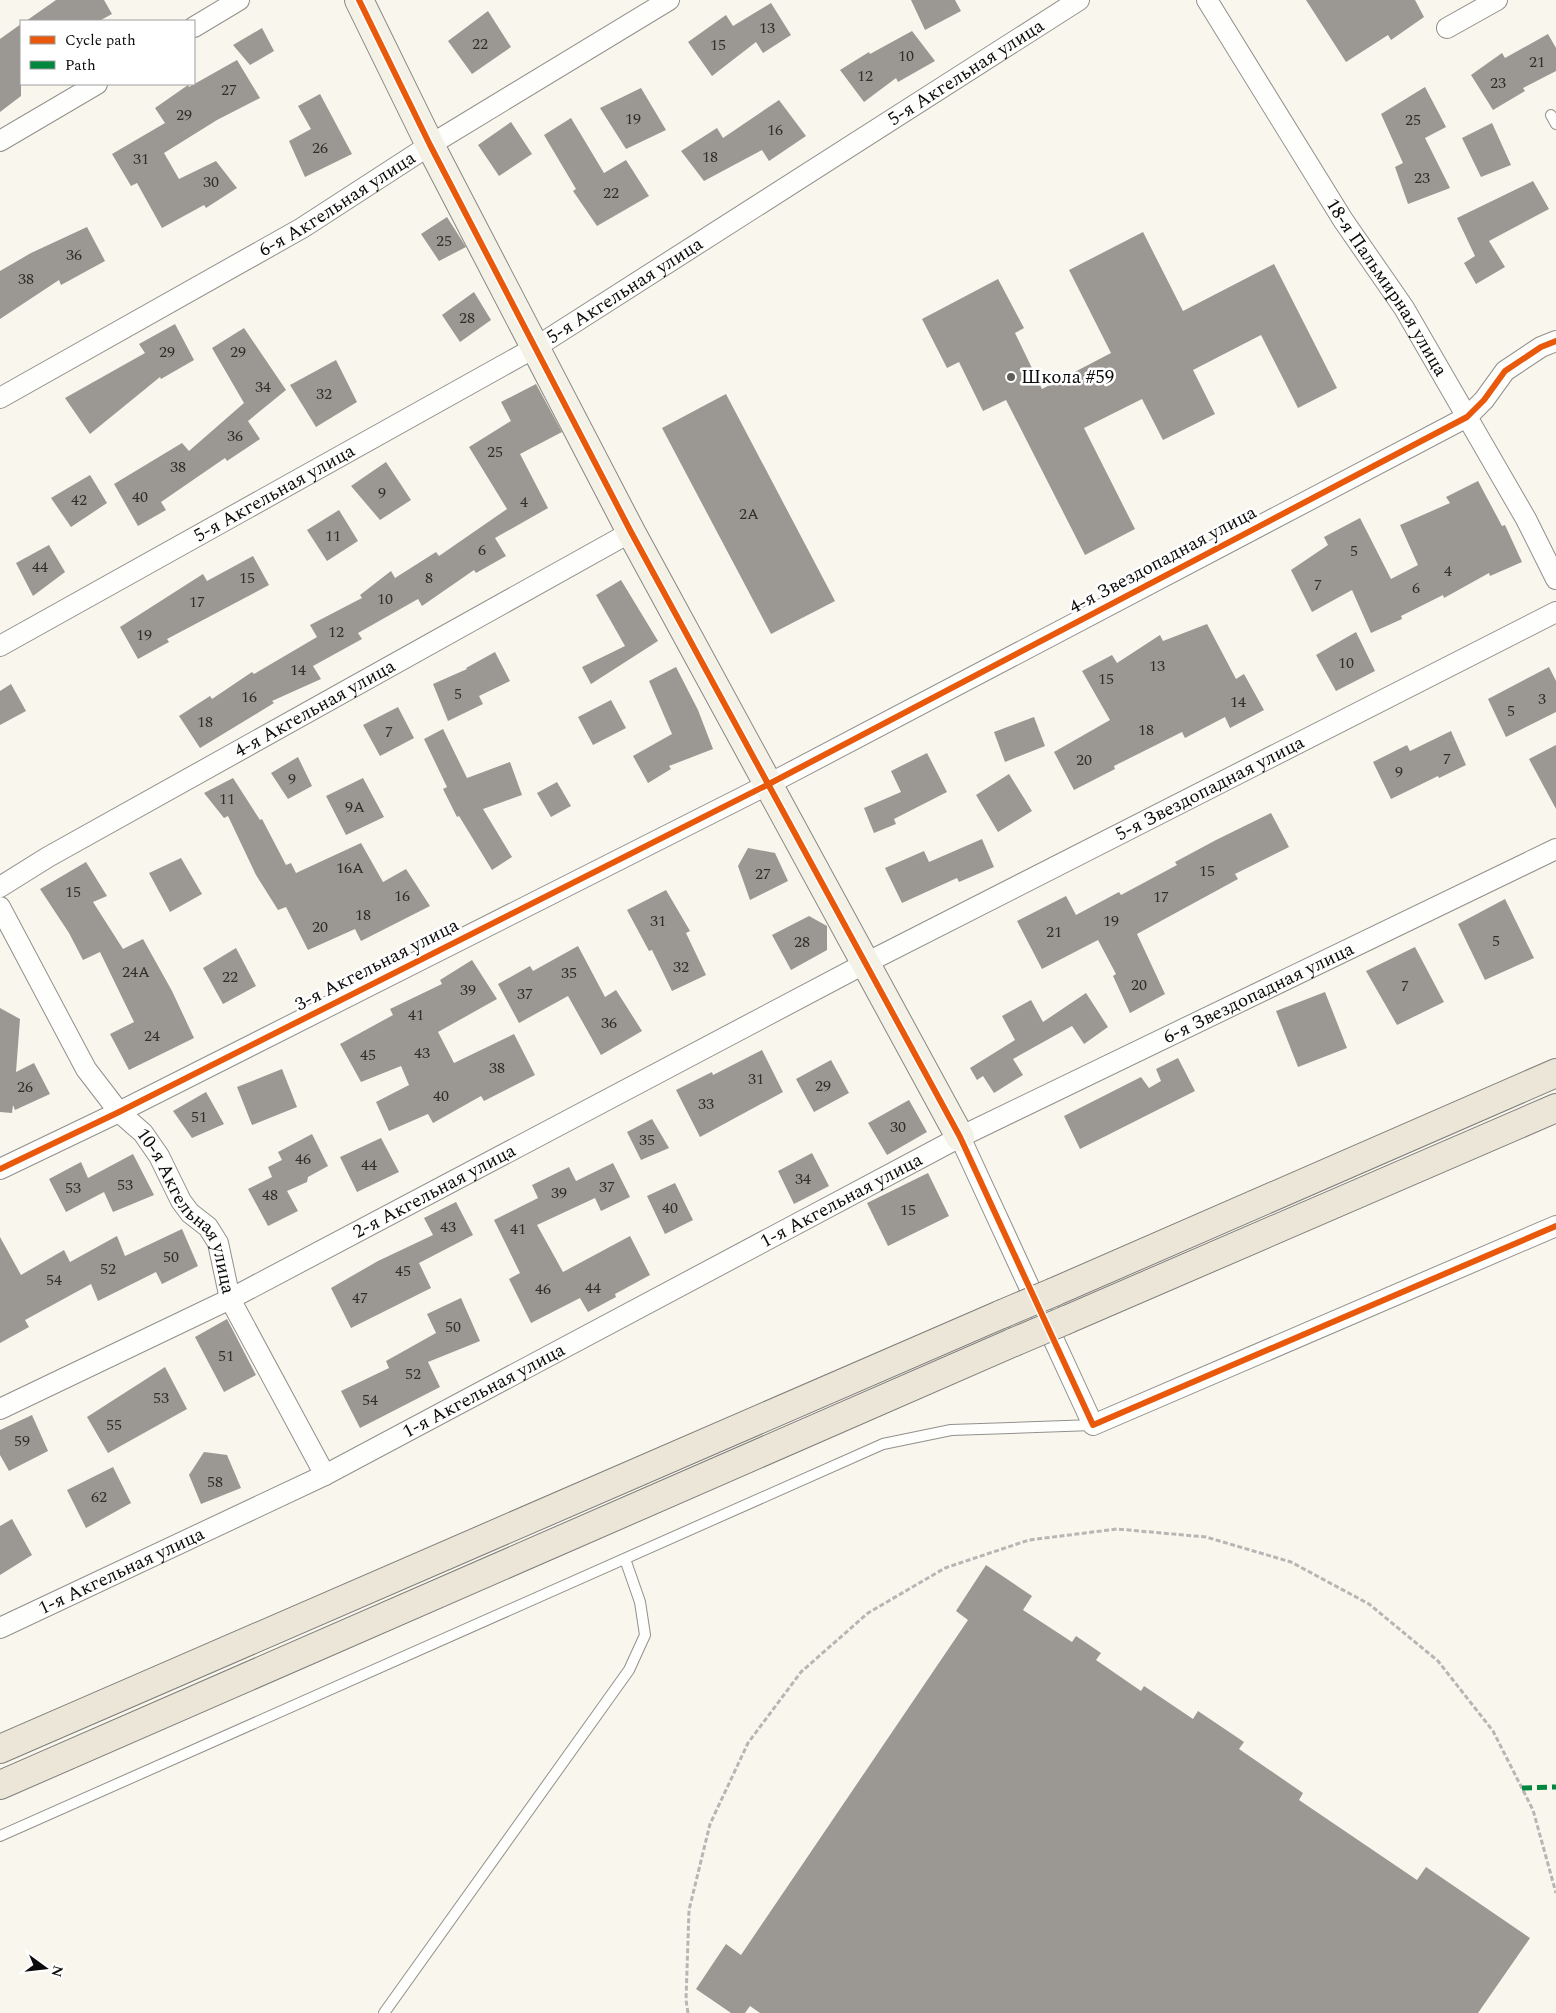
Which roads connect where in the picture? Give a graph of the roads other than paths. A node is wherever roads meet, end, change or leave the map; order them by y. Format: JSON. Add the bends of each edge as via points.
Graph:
{"nodes":[{"id":1,"x":239,"y":0,"type":"edge"},
{"id":2,"x":359,"y":0,"type":"edge"},
{"id":3,"x":669,"y":0,"type":"edge"},
{"id":4,"x":1079,"y":0,"type":"edge"},
{"id":5,"x":1207,"y":0,"type":"edge"},
{"id":6,"x":1497,"y":0,"type":"edge"},
{"id":7,"x":195,"y":26,"type":"edge"},
{"id":8,"x":1447,"y":28,"type":"dead end"},
{"id":9,"x":95,"y":85,"type":"edge"},
{"id":10,"x":0,"y":141,"type":"edge"},
{"id":11,"x":430,"y":145,"type":"junction"},
{"id":12,"x":1556,"y":341,"type":"edge"},
{"id":13,"x":536,"y":347,"type":"junction"},
{"id":14,"x":0,"y":398,"type":"edge"},
{"id":15,"x":1467,"y":417,"type":"junction"},
{"id":16,"x":631,"y":532,"type":"junction"},
{"id":17,"x":1556,"y":579,"type":"edge"},
{"id":18,"x":1556,"y":612,"type":"edge"},
{"id":19,"x":0,"y":646,"type":"edge"},
{"id":20,"x":767,"y":785,"type":"junction"},
{"id":21,"x":1556,"y":849,"type":"edge"},
{"id":22,"x":0,"y":887,"type":"edge"},
{"id":23,"x":0,"y":907,"type":"edge"},
{"id":24,"x":864,"y":964,"type":"junction"},
{"id":25,"x":1556,"y":1073,"type":"edge"},
{"id":26,"x":1556,"y":1108,"type":"edge"},
{"id":27,"x":119,"y":1112,"type":"junction"},
{"id":28,"x":960,"y":1137,"type":"junction"},
{"id":29,"x":0,"y":1169,"type":"edge"},
{"id":30,"x":1556,"y":1226,"type":"edge"},
{"id":31,"x":230,"y":1299,"type":"junction"},
{"id":32,"x":0,"y":1409,"type":"edge"},
{"id":33,"x":1093,"y":1425,"type":"junction"},
{"id":34,"x":325,"y":1475,"type":"junction"},
{"id":35,"x":624,"y":1559,"type":"junction"},
{"id":36,"x":0,"y":1628,"type":"edge"},
{"id":37,"x":0,"y":1749,"type":"edge"},
{"id":38,"x":0,"y":1785,"type":"edge"},
{"id":39,"x":0,"y":1836,"type":"edge"},
{"id":40,"x":384,"y":2013,"type":"edge"}],
"edges":[{"from":1,"to":7,"type":"street"},
{"from":2,"to":11,"type":"street"},
{"from":3,"to":11,"type":"street","name":"6-я Акгельная улица"},
{"from":4,"to":13,"type":"street","name":"5-я Акгельная улица"},
{"from":5,"to":15,"type":"street","name":"18-я Пальмирная улица","via":[[1343,220],[1404,308]]},
{"from":6,"to":8,"type":"street"},
{"from":9,"to":10,"type":"street"},
{"from":11,"to":13,"type":"street"},
{"from":11,"to":14,"type":"street","name":"6-я Акгельная улица","via":[[302,228]]},
{"from":12,"to":15,"type":"street","name":"4-я Звездопадная улица","via":[[1540,347],[1505,371]]},
{"from":13,"to":16,"type":"street"},
{"from":13,"to":19,"type":"street","name":"5-я Акгельная улица"},
{"from":15,"to":17,"type":"street","name":"18-я Пальмирная улица","via":[[1526,519]]},
{"from":15,"to":20,"type":"street","name":"4-я Звездопадная улица"},
{"from":16,"to":20,"type":"street"},
{"from":16,"to":22,"type":"street","name":"4-я Акгельная улица","via":[[48,857]]},
{"from":18,"to":24,"type":"street","name":"5-я Звездопадная улица"},
{"from":20,"to":24,"type":"street"},
{"from":20,"to":27,"type":"street","name":"3-я Акгельная улица"},
{"from":21,"to":28,"type":"street","name":"6-я Звездопадная улица"},
{"from":23,"to":27,"type":"street","name":"10-я Акгельная улица","via":[[86,1069]]},
{"from":24,"to":28,"type":"street"},
{"from":24,"to":31,"type":"street","name":"2-я Акгельная улица"},
{"from":25,"to":37,"type":"main road","bridge":true},
{"from":26,"to":38,"type":"main road","bridge":true},
{"from":27,"to":29,"type":"street","name":"3-я Акгельная улица"},
{"from":27,"to":31,"type":"street","name":"10-я Акгельная улица","via":[[143,1133],[159,1156],[180,1201],[208,1227],[218,1243]]},
{"from":28,"to":33,"type":"street"},
{"from":28,"to":34,"type":"street","name":"1-я Акгельная улица"},
{"from":30,"to":33,"type":"street"},
{"from":31,"to":32,"type":"street","name":"2-я Акгельная улица"},
{"from":31,"to":34,"type":"street","name":"10-я Акгельная улица"},
{"from":33,"to":35,"type":"lane","via":[[951,1430],[882,1444]]},
{"from":34,"to":36,"type":"street","name":"1-я Акгельная улица"},
{"from":35,"to":39,"type":"lane"},
{"from":35,"to":40,"type":"lane","via":[[640,1602],[645,1636],[629,1670]]}]}
